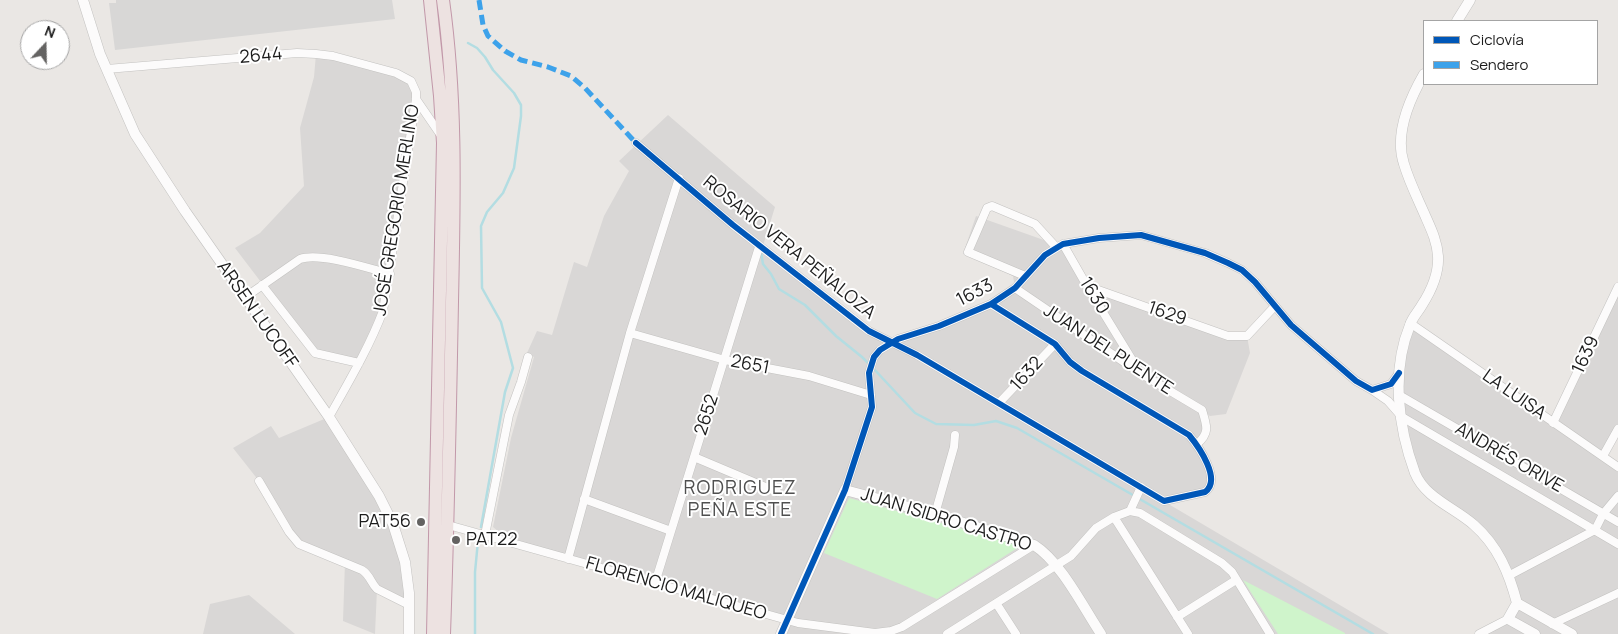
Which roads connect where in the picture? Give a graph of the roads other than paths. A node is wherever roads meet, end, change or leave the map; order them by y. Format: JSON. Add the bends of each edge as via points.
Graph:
{"nodes":[{"id":1,"x":83,"y":0,"type":"edge"},
{"id":2,"x":430,"y":0,"type":"edge"},
{"id":3,"x":443,"y":0,"type":"edge"},
{"id":4,"x":1470,"y":0,"type":"edge"},
{"id":5,"x":1458,"y":20,"type":"edge"},
{"id":6,"x":107,"y":69,"type":"junction"},
{"id":7,"x":1423,"y":76,"type":"edge"},
{"id":8,"x":411,"y":81,"type":"joint"},
{"id":9,"x":416,"y":99,"type":"junction"},
{"id":10,"x":442,"y":137,"type":"junction"},
{"id":11,"x":636,"y":143,"type":"dead end"},
{"id":12,"x":679,"y":178,"type":"junction"},
{"id":13,"x":1060,"y":245,"type":"junction"},
{"id":14,"x":759,"y":247,"type":"junction"},
{"id":15,"x":390,"y":274,"type":"junction"},
{"id":16,"x":1025,"y":276,"type":"junction"},
{"id":17,"x":262,"y":285,"type":"junction"},
{"id":18,"x":1087,"y":286,"type":"junction"},
{"id":19,"x":1618,"y":287,"type":"edge"},
{"id":20,"x":1015,"y":288,"type":"junction"},
{"id":21,"x":244,"y":298,"type":"junction"},
{"id":22,"x":991,"y":304,"type":"junction"},
{"id":23,"x":1275,"y":306,"type":"junction"},
{"id":24,"x":1410,"y":323,"type":"junction"},
{"id":25,"x":630,"y":333,"type":"junction"},
{"id":26,"x":892,"y":343,"type":"junction"},
{"id":27,"x":1054,"y":344,"type":"junction"},
{"id":28,"x":528,"y":357,"type":"dead end"},
{"id":29,"x":725,"y":360,"type":"junction"},
{"id":30,"x":359,"y":363,"type":"junction"},
{"id":31,"x":1140,"y":373,"type":"junction"},
{"id":32,"x":1399,"y":373,"type":"junction"},
{"id":33,"x":1372,"y":390,"type":"junction"},
{"id":34,"x":871,"y":395,"type":"junction"},
{"id":35,"x":1399,"y":395,"type":"junction"},
{"id":36,"x":999,"y":404,"type":"junction"},
{"id":37,"x":329,"y":417,"type":"junction"},
{"id":38,"x":1402,"y":417,"type":"junction"},
{"id":39,"x":1553,"y":423,"type":"junction"},
{"id":40,"x":1618,"y":429,"type":"edge"},
{"id":41,"x":955,"y":436,"type":"dead end"},
{"id":42,"x":1197,"y":444,"type":"junction"},
{"id":43,"x":1603,"y":456,"type":"junction"},
{"id":44,"x":694,"y":457,"type":"junction"},
{"id":45,"x":1618,"y":467,"type":"edge"},
{"id":46,"x":259,"y":481,"type":"dead end"},
{"id":47,"x":1141,"y":487,"type":"junction"},
{"id":48,"x":845,"y":490,"type":"junction"},
{"id":49,"x":777,"y":492,"type":"dead end"},
{"id":50,"x":1618,"y":496,"type":"edge"},
{"id":51,"x":584,"y":499,"type":"junction"},
{"id":52,"x":1130,"y":511,"type":"junction"},
{"id":53,"x":935,"y":514,"type":"junction"},
{"id":54,"x":1603,"y":514,"type":"junction"},
{"id":55,"x":1114,"y":517,"type":"junction"},
{"id":56,"x":1618,"y":522,"type":"edge"},
{"id":57,"x":448,"y":525,"type":"junction"},
{"id":58,"x":1595,"y":530,"type":"junction"},
{"id":59,"x":671,"y":531,"type":"junction"},
{"id":60,"x":486,"y":536,"type":"junction"},
{"id":61,"x":1618,"y":544,"type":"edge"},
{"id":62,"x":1034,"y":546,"type":"junction"},
{"id":63,"x":568,"y":558,"type":"junction"},
{"id":64,"x":1056,"y":565,"type":"junction"},
{"id":65,"x":1510,"y":575,"type":"junction"},
{"id":66,"x":1236,"y":580,"type":"junction"},
{"id":67,"x":655,"y":583,"type":"junction"},
{"id":68,"x":1618,"y":593,"type":"edge"},
{"id":69,"x":996,"y":603,"type":"junction"},
{"id":70,"x":1517,"y":603,"type":"junction"},
{"id":71,"x":409,"y":604,"type":"junction"},
{"id":72,"x":1177,"y":617,"type":"junction"},
{"id":73,"x":1508,"y":619,"type":"junction"},
{"id":74,"x":788,"y":620,"type":"junction"},
{"id":75,"x":1552,"y":624,"type":"junction"},
{"id":76,"x":903,"y":630,"type":"edge"},
{"id":77,"x":410,"y":634,"type":"edge"},
{"id":78,"x":433,"y":634,"type":"edge"},
{"id":79,"x":444,"y":634,"type":"edge"},
{"id":80,"x":780,"y":634,"type":"edge"},
{"id":81,"x":947,"y":634,"type":"edge"},
{"id":82,"x":1016,"y":634,"type":"edge"},
{"id":83,"x":1101,"y":634,"type":"edge"},
{"id":84,"x":1188,"y":634,"type":"edge"},
{"id":85,"x":1270,"y":634,"type":"edge"},
{"id":86,"x":1479,"y":634,"type":"edge"},
{"id":87,"x":1535,"y":634,"type":"edge"},
{"id":88,"x":1572,"y":634,"type":"edge"}],
"edges":[{"from":1,"to":6,"type":"street","name":"ARSEN LUCOFF"},
{"from":2,"to":10,"type":"highway"},
{"from":3,"to":57,"type":"highway","via":[[452,82],[455,156]]},
{"from":4,"to":5,"type":"street"},
{"from":6,"to":8,"type":"street","name":"2644","via":[[297,53],[333,56],[396,73]]},
{"from":6,"to":21,"type":"street","name":"ARSEN LUCOFF","via":[[136,134]]},
{"from":7,"to":24,"type":"street","via":[[1407,112],[1400,144],[1403,163],[1435,239],[1438,257],[1433,284]]},
{"from":8,"to":9,"type":"street","name":"JOSÉ GREGORIO MERLINO"},
{"from":9,"to":10,"type":"street"},
{"from":9,"to":15,"type":"street","name":"JOSÉ GREGORIO MERLINO"},
{"from":10,"to":78,"type":"highway"},
{"from":11,"to":12,"type":"street","name":"ROSARIO VERA PEÑALOZA"},
{"from":12,"to":14,"type":"street","name":"ROSARIO VERA PEÑALOZA"},
{"from":12,"to":25,"type":"street"},
{"from":13,"to":16,"type":"street","name":"1633"},
{"from":13,"to":16,"type":"street","name":"1630","via":[[1035,224],[992,206],[987,208],[968,252]]},
{"from":13,"to":18,"type":"street","name":"1630"},
{"from":13,"to":23,"type":"street","name":"ANDRÉS ORIVE","via":[[1141,235],[1205,253],[1242,270]]},
{"from":14,"to":26,"type":"street","name":"ROSARIO VERA PEÑALOZA","via":[[869,331]]},
{"from":14,"to":29,"type":"street","name":"2652"},
{"from":15,"to":17,"type":"street","via":[[308,256]]},
{"from":15,"to":30,"type":"street","name":"JOSÉ GREGORIO MERLINO","via":[[383,311]]},
{"from":16,"to":20,"type":"street","name":"1633"},
{"from":17,"to":21,"type":"street"},
{"from":17,"to":30,"type":"street","via":[[315,353]]},
{"from":18,"to":23,"type":"street","name":"1629","via":[[1228,336],[1247,336]]},
{"from":18,"to":31,"type":"street","name":"1630"},
{"from":19,"to":39,"type":"street","name":"1639"},
{"from":20,"to":22,"type":"street","name":"1633"},
{"from":20,"to":31,"type":"street","name":"JUAN DEL PUENTE"},
{"from":21,"to":37,"type":"street","name":"ARSEN LUCOFF"},
{"from":22,"to":26,"type":"street","name":"1633"},
{"from":22,"to":27,"type":"street","name":"JUAN DEL PUENTE"},
{"from":23,"to":33,"type":"street","name":"ANDRÉS ORIVE","via":[[1318,349]]},
{"from":24,"to":32,"type":"street"},
{"from":24,"to":39,"type":"street","name":"LA LUISA"},
{"from":25,"to":29,"type":"street","name":"2651"},
{"from":25,"to":51,"type":"street"},
{"from":26,"to":34,"type":"street","name":"1633","via":[[874,357],[869,373]]},
{"from":26,"to":36,"type":"street","name":"ROSARIO VERA PEÑALOZA"},
{"from":27,"to":36,"type":"street","name":"1632"},
{"from":27,"to":42,"type":"street","name":"JUAN DEL PUENTE","via":[[1082,371],[1189,434]]},
{"from":28,"to":60,"type":"street","via":[[509,415]]},
{"from":29,"to":34,"type":"street","name":"2651","via":[[809,376]]},
{"from":29,"to":44,"type":"street","name":"2652"},
{"from":30,"to":37,"type":"street","name":"JOSÉ GREGORIO MERLINO"},
{"from":31,"to":42,"type":"street","name":"JUAN DEL PUENTE","via":[[1202,410],[1205,437]]},
{"from":32,"to":33,"type":"street","via":[[1391,384]]},
{"from":32,"to":35,"type":"street"},
{"from":33,"to":38,"type":"street","name":"ANDRÉS ORIVE","via":[[1388,401]]},
{"from":34,"to":48,"type":"street","name":"1633","via":[[869,418]]},
{"from":35,"to":38,"type":"street"},
{"from":35,"to":54,"type":"street","name":"ANDRÉS ORIVE"},
{"from":36,"to":47,"type":"street","name":"ROSARIO VERA PEÑALOZA"},
{"from":37,"to":71,"type":"street","name":"ARSEN LUCOFF","via":[[393,524],[404,562]]},
{"from":38,"to":58,"type":"street","name":"ANDRÉS ORIVE"},
{"from":38,"to":65,"type":"street","via":[[1416,474],[1424,487],[1474,525],[1492,545]]},
{"from":39,"to":43,"type":"street","name":"LA LUISA"},
{"from":40,"to":43,"type":"street"},
{"from":41,"to":53,"type":"street"},
{"from":42,"to":47,"type":"street","name":"ROSARIO VERA PEÑALOZA","via":[[1211,472],[1210,489],[1164,501]]},
{"from":43,"to":45,"type":"street","name":"LA LUISA"},
{"from":44,"to":49,"type":"street"},
{"from":44,"to":59,"type":"street","name":"2652"},
{"from":46,"to":71,"type":"street","via":[[289,532],[300,544],[362,570],[377,589]]},
{"from":47,"to":52,"type":"street"},
{"from":48,"to":53,"type":"street","name":"JUAN ISIDRO CASTRO"},
{"from":48,"to":74,"type":"street"},
{"from":50,"to":54,"type":"street"},
{"from":51,"to":59,"type":"street"},
{"from":51,"to":63,"type":"street"},
{"from":52,"to":55,"type":"street"},
{"from":52,"to":66,"type":"street","via":[[1140,513],[1222,563]]},
{"from":53,"to":62,"type":"street","name":"JUAN ISIDRO CASTRO"},
{"from":54,"to":56,"type":"street","name":"ANDRÉS ORIVE"},
{"from":54,"to":58,"type":"street"},
{"from":55,"to":64,"type":"street","via":[[1096,528],[1071,556]]},
{"from":55,"to":72,"type":"street"},
{"from":57,"to":60,"type":"street","name":"FLORENCIO MALIQUEO"},
{"from":57,"to":79,"type":"highway"},
{"from":58,"to":61,"type":"street","name":"ANDRÉS ORIVE"},
{"from":58,"to":65,"type":"street"},
{"from":59,"to":67,"type":"street","name":"2652"},
{"from":60,"to":63,"type":"street","name":"FLORENCIO MALIQUEO"},
{"from":62,"to":64,"type":"street","name":"JUAN ISIDRO CASTRO","via":[[1045,552]]},
{"from":62,"to":76,"type":"street","name":"FLORENCIO MALIQUEO"},
{"from":63,"to":67,"type":"street","name":"FLORENCIO MALIQUEO"},
{"from":64,"to":69,"type":"street"},
{"from":64,"to":83,"type":"street"},
{"from":65,"to":70,"type":"street"},
{"from":66,"to":72,"type":"street"},
{"from":66,"to":85,"type":"street"},
{"from":67,"to":74,"type":"street","name":"FLORENCIO MALIQUEO"},
{"from":68,"to":75,"type":"street"},
{"from":69,"to":81,"type":"street"},
{"from":69,"to":82,"type":"street"},
{"from":70,"to":73,"type":"street"},
{"from":70,"to":75,"type":"street"},
{"from":71,"to":77,"type":"street","name":"ARSEN LUCOFF"},
{"from":72,"to":84,"type":"street"},
{"from":73,"to":86,"type":"street"},
{"from":73,"to":87,"type":"street"},
{"from":74,"to":76,"type":"street","name":"FLORENCIO MALIQUEO","via":[[875,634]]},
{"from":74,"to":80,"type":"street"},
{"from":75,"to":88,"type":"street"}]}
